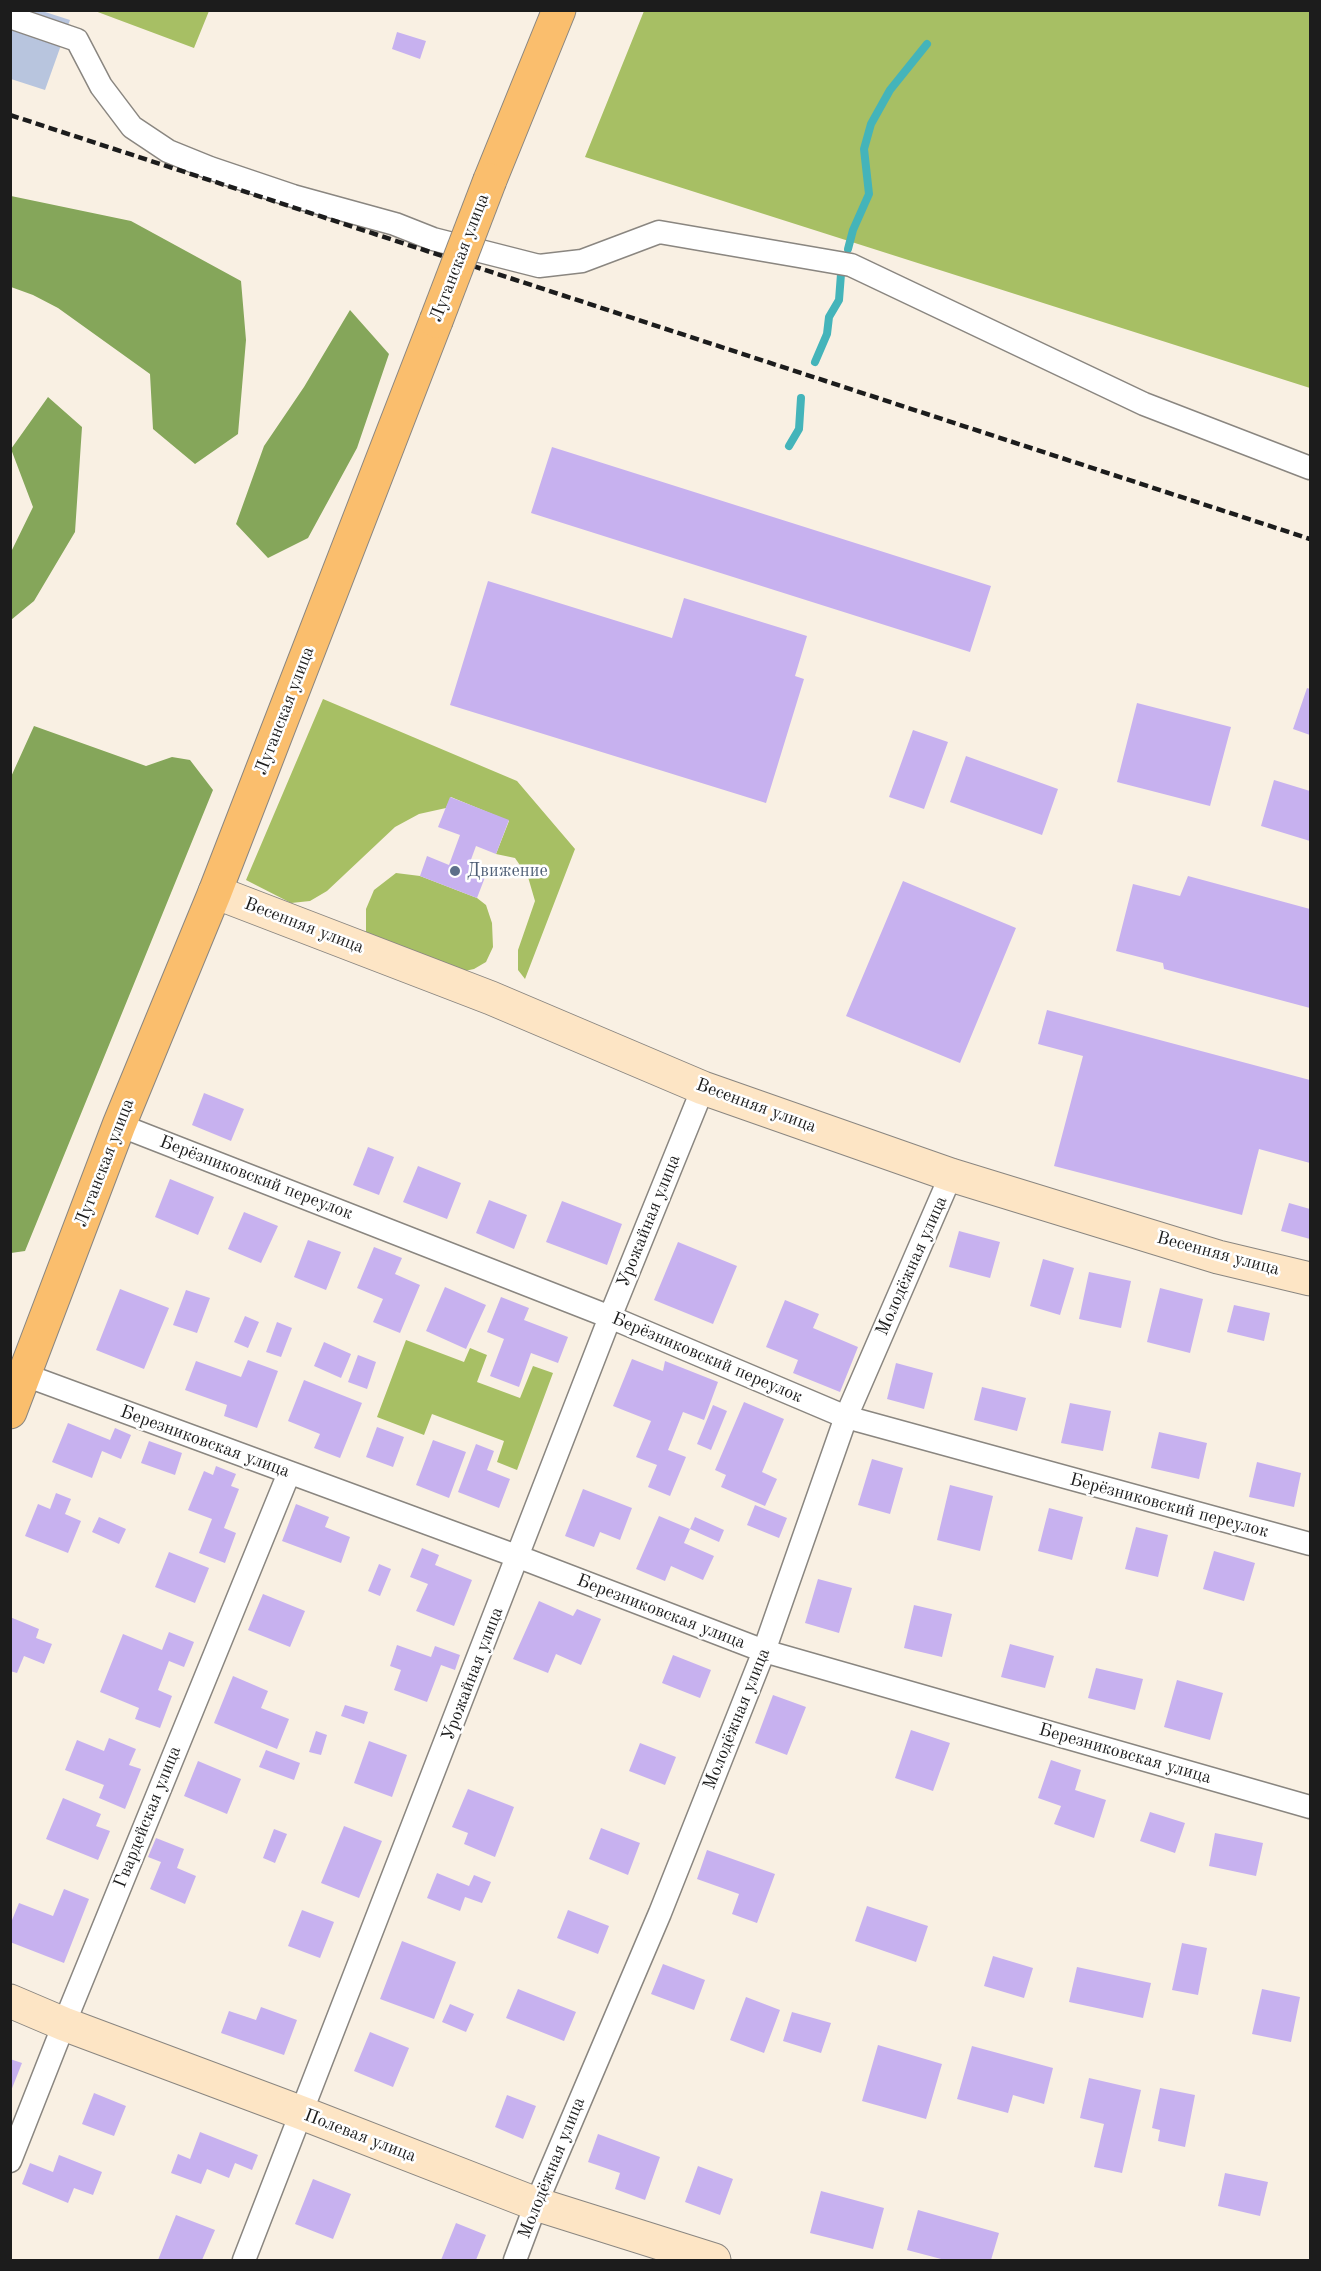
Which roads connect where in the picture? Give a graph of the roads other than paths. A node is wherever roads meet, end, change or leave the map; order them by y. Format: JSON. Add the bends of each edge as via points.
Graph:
{"nodes":[{"id":1,"x":559,"y":10,"type":"edge"},
{"id":2,"x":10,"y":17,"type":"edge"},
{"id":3,"x":1311,"y":468,"type":"edge"},
{"id":4,"x":216,"y":892,"type":"junction"},
{"id":5,"x":703,"y":1088,"type":"junction"},
{"id":6,"x":119,"y":1125,"type":"junction"},
{"id":7,"x":951,"y":1174,"type":"junction"},
{"id":8,"x":1311,"y":1279,"type":"edge"},
{"id":9,"x":610,"y":1317,"type":"junction"},
{"id":10,"x":25,"y":1376,"type":"junction"},
{"id":11,"x":10,"y":1412,"type":"edge"},
{"id":12,"x":846,"y":1417,"type":"junction"},
{"id":13,"x":289,"y":1473,"type":"junction"},
{"id":14,"x":1311,"y":1544,"type":"edge"},
{"id":15,"x":519,"y":1557,"type":"junction"},
{"id":16,"x":764,"y":1651,"type":"junction"},
{"id":17,"x":1311,"y":1807,"type":"edge"},
{"id":18,"x":10,"y":2001,"type":"edge"},
{"id":19,"x":64,"y":2024,"type":"junction"},
{"id":20,"x":302,"y":2113,"type":"junction"},
{"id":21,"x":10,"y":2161,"type":"edge"},
{"id":22,"x":536,"y":2204,"type":"junction"},
{"id":23,"x":244,"y":2260,"type":"edge"},
{"id":24,"x":515,"y":2260,"type":"edge"},
{"id":25,"x":714,"y":2260,"type":"edge"}],
"edges":[{"from":1,"to":4,"type":"highway","name":"Луганская улица","bridge":true},
{"from":2,"to":3,"type":"street","via":[[77,40],[101,86],[132,127],[168,151],[210,168],[433,239],[539,266],[582,261],[659,232],[850,265],[1144,404]]},
{"from":4,"to":5,"type":"street","name":"Весенняя улица","via":[[491,998]]},
{"from":4,"to":6,"type":"highway","name":"Луганская улица"},
{"from":5,"to":7,"type":"street","name":"Весенняя улица"},
{"from":5,"to":9,"type":"street","name":"Урожайная улица"},
{"from":6,"to":9,"type":"street","name":"Берёзниковский переулок"},
{"from":6,"to":10,"type":"highway","name":"Луганская улица"},
{"from":7,"to":8,"type":"street","name":"Весенняя улица","via":[[1218,1257]]},
{"from":7,"to":12,"type":"street","name":"Молодёжная улица"},
{"from":9,"to":12,"type":"street","name":"Берёзниковский переулок"},
{"from":9,"to":15,"type":"street","name":"Урожайная улица"},
{"from":10,"to":11,"type":"highway","name":"Луганская улица"},
{"from":10,"to":13,"type":"street","name":"Березниковская улица"},
{"from":12,"to":14,"type":"street","name":"Берёзниковский переулок"},
{"from":12,"to":16,"type":"street","name":"Молодёжная улица"},
{"from":13,"to":15,"type":"street","name":"Березниковская улица"},
{"from":13,"to":19,"type":"street","name":"Гвардейская улица"},
{"from":15,"to":16,"type":"street","name":"Березниковская улица"},
{"from":15,"to":20,"type":"street","name":"Урожайная улица"},
{"from":16,"to":17,"type":"street","name":"Березниковская улица"},
{"from":16,"to":22,"type":"street","name":"Молодёжная улица","via":[[660,1913]]},
{"from":18,"to":19,"type":"street","name":"Полевая улица"},
{"from":19,"to":20,"type":"street","name":"Полевая улица"},
{"from":19,"to":21,"type":"street","name":"Гвардейская улица"},
{"from":20,"to":22,"type":"street","name":"Полевая улица"},
{"from":20,"to":23,"type":"street","name":"Урожайная улица"},
{"from":22,"to":24,"type":"street","name":"Молодёжная улица"},
{"from":22,"to":25,"type":"street","name":"Полевая улица"}]}
